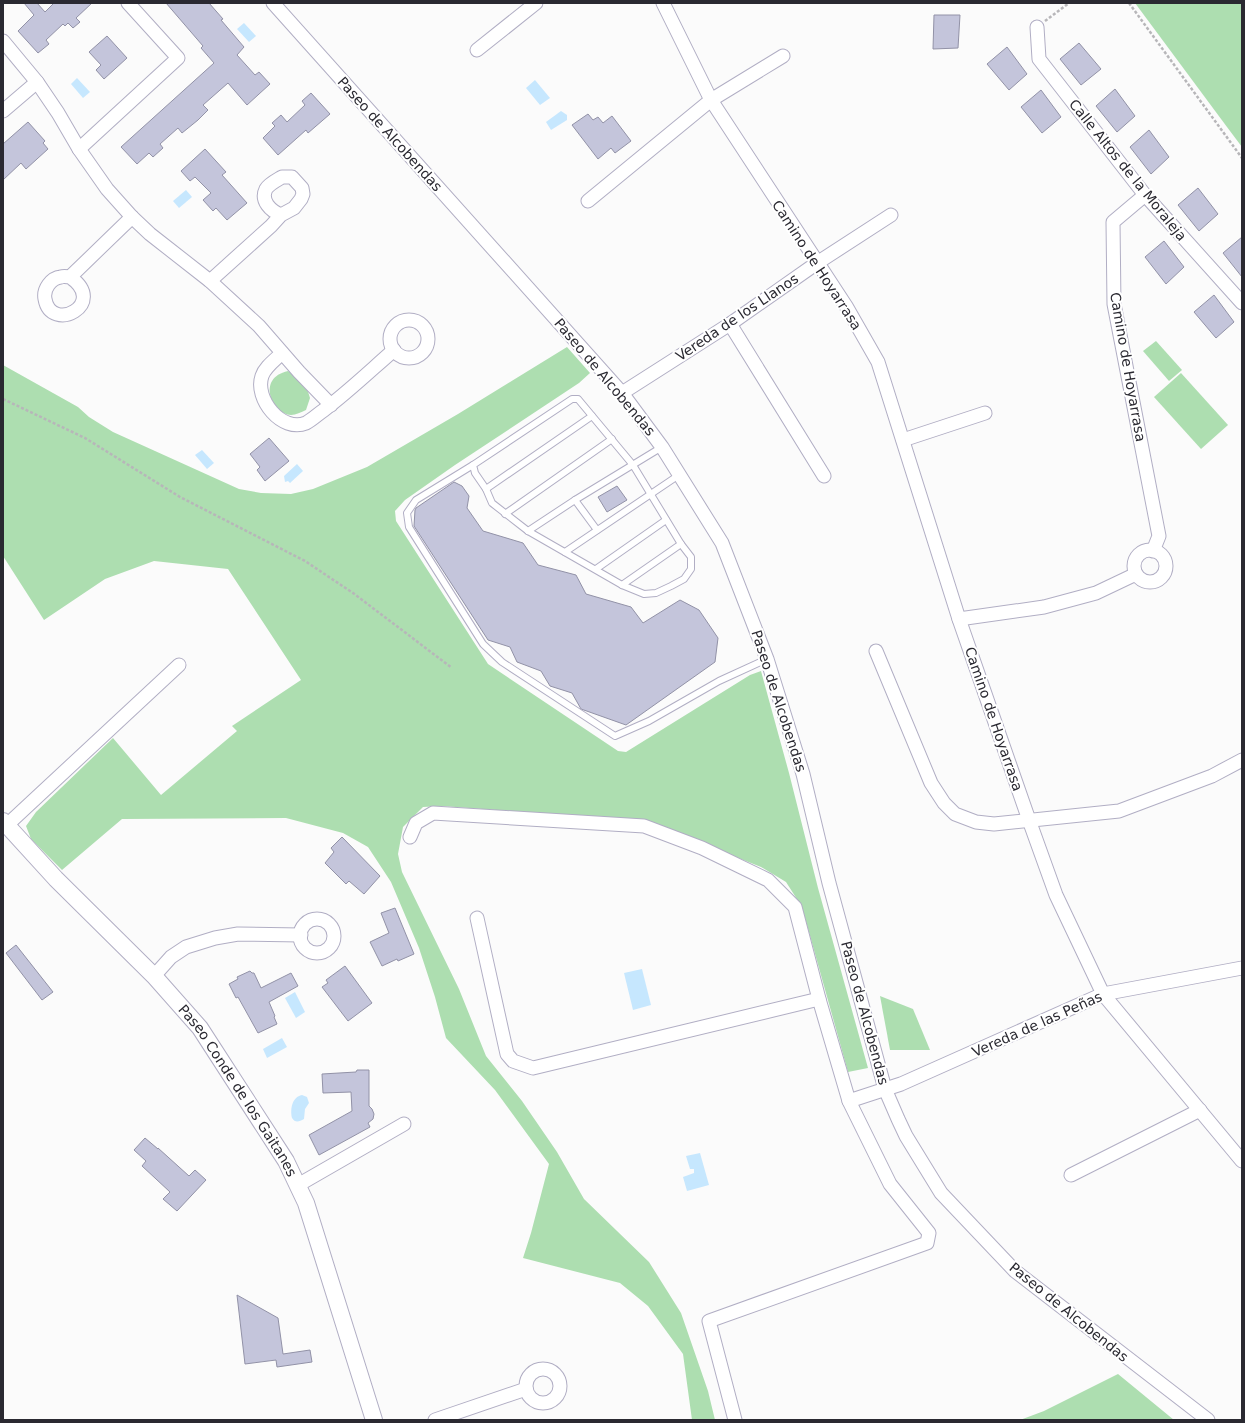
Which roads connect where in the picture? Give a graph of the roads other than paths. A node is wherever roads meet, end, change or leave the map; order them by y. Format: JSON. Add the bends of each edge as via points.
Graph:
{"nodes":[{"id":1,"x":128,"y":3,"type":"edge"},
{"id":2,"x":273,"y":3,"type":"edge"},
{"id":3,"x":536,"y":3,"type":"edge"},
{"id":4,"x":663,"y":3,"type":"edge"},
{"id":5,"x":1037,"y":27,"type":"road end"},
{"id":6,"x":3,"y":41,"type":"edge"},
{"id":7,"x":477,"y":50,"type":"dead end"},
{"id":8,"x":783,"y":56,"type":"dead end"},
{"id":9,"x":37,"y":82,"type":"junction"},
{"id":10,"x":711,"y":100,"type":"junction"},
{"id":11,"x":3,"y":111,"type":"edge"},
{"id":12,"x":79,"y":149,"type":"junction"},
{"id":13,"x":1146,"y":196,"type":"junction"},
{"id":14,"x":588,"y":201,"type":"dead end"},
{"id":15,"x":280,"y":215,"type":"dead end"},
{"id":16,"x":892,"y":215,"type":"dead end"},
{"id":17,"x":132,"y":217,"type":"junction"},
{"id":18,"x":817,"y":263,"type":"junction"},
{"id":19,"x":70,"y":277,"type":"dead end"},
{"id":20,"x":210,"y":281,"type":"junction"},
{"id":21,"x":1242,"y":303,"type":"edge"},
{"id":22,"x":730,"y":324,"type":"junction"},
{"id":23,"x":394,"y":350,"type":"dead end"},
{"id":24,"x":282,"y":353,"type":"junction"},
{"id":25,"x":622,"y":393,"type":"junction"},
{"id":26,"x":331,"y":405,"type":"junction"},
{"id":27,"x":985,"y":413,"type":"dead end"},
{"id":28,"x":592,"y":416,"type":"junction"},
{"id":29,"x":612,"y":439,"type":"junction"},
{"id":30,"x":902,"y":440,"type":"junction"},
{"id":31,"x":662,"y":446,"type":"junction"},
{"id":32,"x":473,"y":465,"type":"junction"},
{"id":33,"x":633,"y":465,"type":"junction"},
{"id":34,"x":679,"y":475,"type":"junction"},
{"id":35,"x":824,"y":476,"type":"dead end"},
{"id":36,"x":486,"y":488,"type":"junction"},
{"id":37,"x":650,"y":494,"type":"junction"},
{"id":38,"x":574,"y":500,"type":"junction"},
{"id":39,"x":505,"y":514,"type":"junction"},
{"id":40,"x":666,"y":520,"type":"junction"},
{"id":41,"x":597,"y":530,"type":"junction"},
{"id":42,"x":528,"y":531,"type":"junction"},
{"id":43,"x":682,"y":544,"type":"junction"},
{"id":44,"x":1153,"y":551,"type":"junction"},
{"id":45,"x":565,"y":552,"type":"junction"},
{"id":46,"x":596,"y":569,"type":"junction"},
{"id":47,"x":1136,"y":574,"type":"junction"},
{"id":48,"x":622,"y":585,"type":"junction"},
{"id":49,"x":959,"y":619,"type":"junction"},
{"id":50,"x":876,"y":651,"type":"dead end"},
{"id":51,"x":767,"y":658,"type":"junction"},
{"id":52,"x":180,"y":665,"type":"dead end"},
{"id":53,"x":1242,"y":760,"type":"edge"},
{"id":54,"x":1029,"y":820,"type":"junction"},
{"id":55,"x":5,"y":823,"type":"edge"},
{"id":56,"x":410,"y":837,"type":"dead end"},
{"id":57,"x":477,"y":918,"type":"dead end"},
{"id":58,"x":300,"y":935,"type":"dead end"},
{"id":59,"x":1242,"y":968,"type":"edge"},
{"id":60,"x":154,"y":976,"type":"junction"},
{"id":61,"x":1103,"y":994,"type":"junction"},
{"id":62,"x":819,"y":999,"type":"junction"},
{"id":63,"x":885,"y":1089,"type":"junction"},
{"id":64,"x":849,"y":1101,"type":"junction"},
{"id":65,"x":1200,"y":1110,"type":"junction"},
{"id":66,"x":404,"y":1124,"type":"dead end"},
{"id":67,"x":1242,"y":1161,"type":"edge"},
{"id":68,"x":1071,"y":1175,"type":"dead end"},
{"id":69,"x":298,"y":1184,"type":"junction"},
{"id":70,"x":526,"y":1389,"type":"dead end"},
{"id":71,"x":374,"y":1420,"type":"edge"},
{"id":72,"x":435,"y":1420,"type":"edge"},
{"id":73,"x":735,"y":1420,"type":"edge"},
{"id":74,"x":1208,"y":1420,"type":"edge"}],
"edges":[{"from":1,"to":12,"type":"street","via":[[178,58]]},
{"from":2,"to":25,"type":"street","name":"Paseo de Alcobendas"},
{"from":3,"to":7,"type":"street"},
{"from":4,"to":10,"type":"street","name":"Camino de Hoyarrasa"},
{"from":5,"to":13,"type":"street","name":"Calle Altos de la Moraleja","via":[[1039,59]]},
{"from":6,"to":9,"type":"street"},
{"from":8,"to":10,"type":"street"},
{"from":9,"to":11,"type":"street"},
{"from":9,"to":12,"type":"street"},
{"from":10,"to":14,"type":"street"},
{"from":10,"to":18,"type":"street","name":"Camino de Hoyarrasa"},
{"from":12,"to":17,"type":"street","via":[[107,189]]},
{"from":13,"to":21,"type":"street","name":"Calle Altos de la Moraleja"},
{"from":13,"to":44,"type":"street","name":"Camino de Hoyarrasa","via":[[1113,222],[1114,304],[1159,536]]},
{"from":15,"to":20,"type":"street"},
{"from":16,"to":18,"type":"street","name":"Vereda de los Llanos"},
{"from":17,"to":19,"type":"street"},
{"from":17,"to":20,"type":"street"},
{"from":18,"to":22,"type":"street","name":"Vereda de los Llanos"},
{"from":18,"to":30,"type":"street","name":"Camino de Hoyarrasa","via":[[846,306],[878,362]]},
{"from":20,"to":24,"type":"street","via":[[259,326]]},
{"from":22,"to":25,"type":"street","name":"Vereda de los Llanos"},
{"from":22,"to":35,"type":"street"},
{"from":23,"to":26,"type":"street"},
{"from":24,"to":26,"type":"street"},
{"from":24,"to":26,"type":"street","via":[[262,376],[261,385],[264,398],[277,417],[286,423],[306,423]]},
{"from":25,"to":31,"type":"street","name":"Paseo de Alcobendas"},
{"from":27,"to":30,"type":"street"},
{"from":28,"to":29,"type":"lane"},
{"from":28,"to":32,"type":"lane","via":[[578,399],[572,399]]},
{"from":28,"to":36,"type":"lane"},
{"from":29,"to":33,"type":"lane"},
{"from":29,"to":39,"type":"lane"},
{"from":30,"to":49,"type":"street","name":"Camino de Hoyarrasa"},
{"from":31,"to":33,"type":"lane"},
{"from":31,"to":34,"type":"street","name":"Paseo de Alcobendas"},
{"from":32,"to":36,"type":"lane","via":[[475,473]]},
{"from":32,"to":51,"type":"lane","via":[[416,500],[407,513],[407,519],[409,527],[483,644],[502,662],[615,736],[649,721],[719,681]]},
{"from":33,"to":37,"type":"lane"},
{"from":33,"to":38,"type":"lane"},
{"from":34,"to":37,"type":"lane"},
{"from":34,"to":51,"type":"street","name":"Paseo de Alcobendas","via":[[722,543]]},
{"from":36,"to":39,"type":"lane","via":[[492,503]]},
{"from":37,"to":40,"type":"lane"},
{"from":37,"to":41,"type":"lane"},
{"from":38,"to":41,"type":"lane"},
{"from":38,"to":42,"type":"lane"},
{"from":39,"to":42,"type":"lane"},
{"from":40,"to":43,"type":"lane"},
{"from":40,"to":46,"type":"lane"},
{"from":41,"to":45,"type":"lane"},
{"from":42,"to":45,"type":"lane"},
{"from":43,"to":48,"type":"lane"},
{"from":43,"to":48,"type":"lane","via":[[691,557],[691,568],[684,579],[656,593],[644,594]]},
{"from":44,"to":47,"type":"street","via":[[1147,550],[1137,557],[1134,562]]},
{"from":44,"to":47,"type":"street","via":[[1159,553],[1165,563],[1162,575],[1158,579],[1146,581]]},
{"from":45,"to":46,"type":"lane"},
{"from":46,"to":48,"type":"lane"},
{"from":47,"to":49,"type":"street","via":[[1096,593],[1044,607]]},
{"from":49,"to":54,"type":"street","name":"Camino de Hoyarrasa"},
{"from":50,"to":54,"type":"street","via":[[930,783],[944,803],[955,814],[976,822],[994,824]]},
{"from":51,"to":63,"type":"street","name":"Paseo de Alcobendas","via":[[803,774],[829,883]]},
{"from":52,"to":55,"type":"street"},
{"from":53,"to":54,"type":"street","via":[[1212,776],[1119,811]]},
{"from":54,"to":61,"type":"street","name":"Camino de Hoyarrasa","via":[[1056,895]]},
{"from":55,"to":60,"type":"street","name":"Paseo Conde de los Gaitanes","via":[[56,879]]},
{"from":56,"to":62,"type":"street","via":[[416,823],[432,813],[644,826],[702,848],[768,880],[795,907]]},
{"from":57,"to":62,"type":"street","via":[[507,1054],[514,1062],[533,1068]]},
{"from":58,"to":60,"type":"street","via":[[238,934],[215,938],[186,947],[171,957]]},
{"from":59,"to":61,"type":"street","name":"Vereda de las Peñas"},
{"from":60,"to":69,"type":"street","name":"Paseo Conde de los Gaitanes","via":[[200,1028],[286,1161]]},
{"from":61,"to":63,"type":"street","name":"Vereda de las Peñas"},
{"from":61,"to":65,"type":"street","name":"Camino de Hoyarrasa"},
{"from":62,"to":64,"type":"street"},
{"from":63,"to":64,"type":"street","name":"Vereda de las Peñas"},
{"from":63,"to":74,"type":"street","name":"Paseo de Alcobendas","via":[[906,1136],[941,1193],[1015,1271]]},
{"from":64,"to":73,"type":"street","via":[[890,1184],[929,1233],[927,1243],[709,1321]]},
{"from":65,"to":67,"type":"street","name":"Camino de Hoyarrasa"},
{"from":65,"to":68,"type":"street"},
{"from":66,"to":69,"type":"street"},
{"from":69,"to":71,"type":"street","name":"Paseo Conde de los Gaitanes"},
{"from":70,"to":72,"type":"street"}]}
